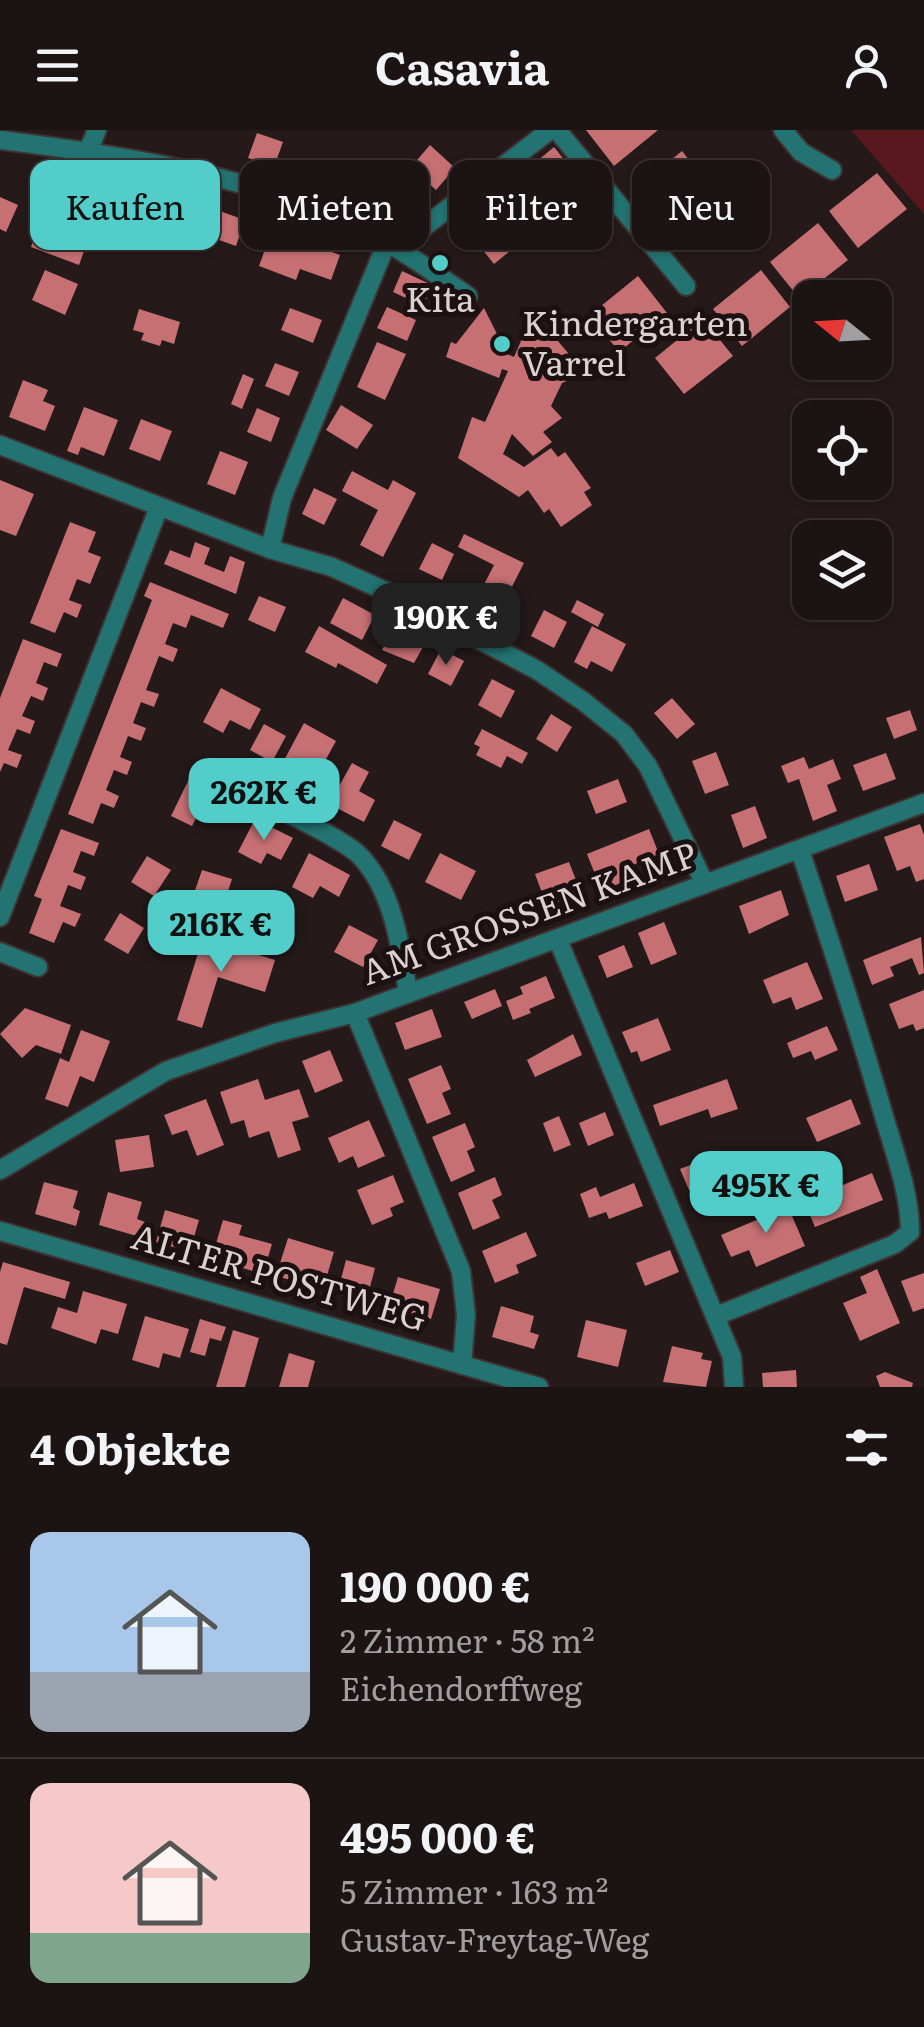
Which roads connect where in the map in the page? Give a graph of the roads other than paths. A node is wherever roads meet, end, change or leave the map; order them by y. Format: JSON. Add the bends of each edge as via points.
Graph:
{"nodes":[{"id":1,"x":97,"y":130,"type":"edge"},
{"id":2,"x":554,"y":130,"type":"edge"},
{"id":3,"x":783,"y":130,"type":"edge"},
{"id":4,"x":0,"y":140,"type":"edge"},
{"id":5,"x":88,"y":151,"type":"junction"},
{"id":6,"x":832,"y":170,"type":"dead end"},
{"id":7,"x":240,"y":186,"type":"edge"},
{"id":8,"x":429,"y":219,"type":"edge"},
{"id":9,"x":390,"y":250,"type":"edge"},
{"id":10,"x":399,"y":250,"type":"edge"},
{"id":11,"x":686,"y":286,"type":"dead end"},
{"id":12,"x":468,"y":296,"type":"dead end"},
{"id":13,"x":0,"y":444,"type":"edge"},
{"id":14,"x":158,"y":507,"type":"junction"},
{"id":15,"x":270,"y":549,"type":"junction"},
{"id":16,"x":256,"y":797,"type":"dead end"},
{"id":17,"x":924,"y":804,"type":"edge"},
{"id":18,"x":800,"y":850,"type":"junction"},
{"id":19,"x":704,"y":884,"type":"junction"},
{"id":20,"x":0,"y":917,"type":"edge"},
{"id":21,"x":558,"y":940,"type":"junction"},
{"id":22,"x":0,"y":952,"type":"edge"},
{"id":23,"x":38,"y":967,"type":"dead end"},
{"id":24,"x":408,"y":994,"type":"junction"},
{"id":25,"x":355,"y":1013,"type":"junction"},
{"id":26,"x":0,"y":1170,"type":"edge"},
{"id":27,"x":0,"y":1231,"type":"edge"},
{"id":28,"x":716,"y":1316,"type":"junction"},
{"id":29,"x":462,"y":1365,"type":"junction"},
{"id":30,"x":539,"y":1387,"type":"edge"},
{"id":31,"x":734,"y":1387,"type":"edge"}],
"edges":[{"from":1,"to":5,"type":"street"},
{"from":2,"to":8,"type":"street"},
{"from":2,"to":11,"type":"street"},
{"from":3,"to":6,"type":"street","via":[[801,152]]},
{"from":4,"to":5,"type":"street"},
{"from":5,"to":7,"type":"street"},
{"from":9,"to":15,"type":"street","via":[[282,498]]},
{"from":10,"to":12,"type":"street"},
{"from":13,"to":14,"type":"street"},
{"from":14,"to":15,"type":"street"},
{"from":14,"to":20,"type":"street"},
{"from":15,"to":19,"type":"street","via":[[394,595],[538,670],[583,701],[624,734],[648,766]]},
{"from":16,"to":24,"type":"street","via":[[358,853],[388,906]]},
{"from":17,"to":18,"type":"street","name":"AM GROSSEN KAMP"},
{"from":18,"to":19,"type":"street","name":"AM GROSSEN KAMP"},
{"from":18,"to":28,"type":"street","via":[[897,1159],[910,1232],[895,1244]]},
{"from":19,"to":21,"type":"street","name":"AM GROSSEN KAMP"},
{"from":21,"to":24,"type":"street","name":"AM GROSSEN KAMP"},
{"from":21,"to":28,"type":"street"},
{"from":22,"to":23,"type":"street"},
{"from":24,"to":25,"type":"street","name":"AM GROSSEN KAMP"},
{"from":25,"to":26,"type":"street","name":"AM GROSSEN KAMP","via":[[166,1071]]},
{"from":25,"to":29,"type":"street","via":[[461,1271]]},
{"from":27,"to":29,"type":"street","name":"ALTER POSTWEG"},
{"from":28,"to":31,"type":"street","via":[[732,1357]]},
{"from":29,"to":30,"type":"street","name":"ALTER POSTWEG"}]}
